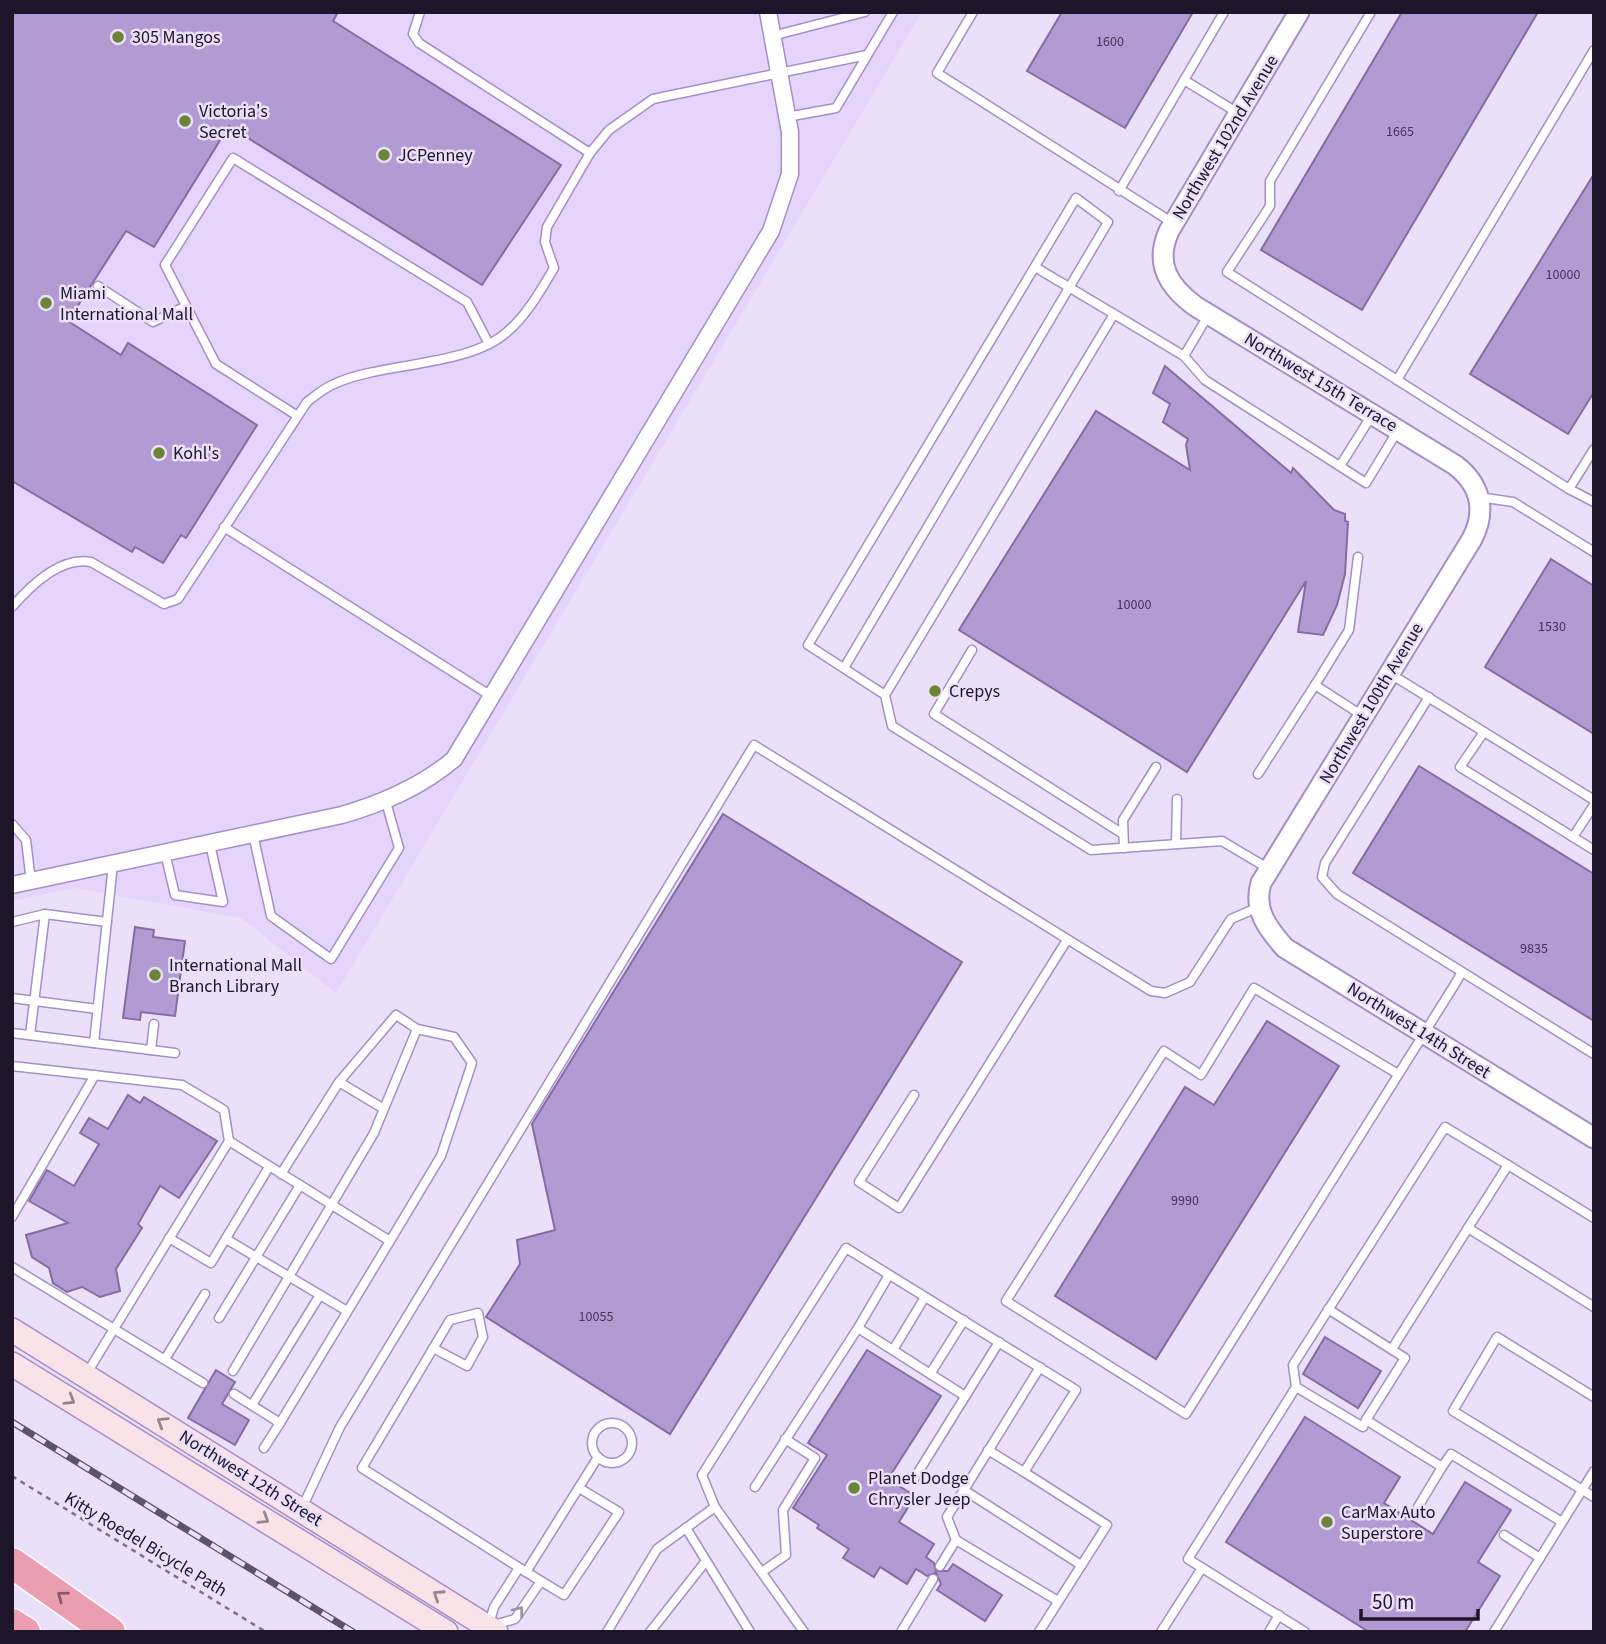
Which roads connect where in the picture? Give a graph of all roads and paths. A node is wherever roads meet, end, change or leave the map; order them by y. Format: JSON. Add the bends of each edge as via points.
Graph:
{"nodes":[{"id":1,"x":420,"y":12,"type":"edge"},
{"id":2,"x":768,"y":12,"type":"edge"},
{"id":3,"x":865,"y":12,"type":"edge"},
{"id":4,"x":893,"y":12,"type":"edge"},
{"id":5,"x":973,"y":12,"type":"edge"},
{"id":6,"x":1224,"y":12,"type":"edge"},
{"id":7,"x":1299,"y":12,"type":"edge"},
{"id":8,"x":1371,"y":12,"type":"edge"},
{"id":9,"x":772,"y":36,"type":"junction"},
{"id":10,"x":1594,"y":50,"type":"edge"},
{"id":11,"x":867,"y":55,"type":"junction"},
{"id":12,"x":779,"y":72,"type":"junction"},
{"id":13,"x":1184,"y":80,"type":"junction"},
{"id":14,"x":1238,"y":114,"type":"junction"},
{"id":15,"x":787,"y":117,"type":"junction"},
{"id":16,"x":590,"y":153,"type":"junction"},
{"id":17,"x":1119,"y":191,"type":"junction"},
{"id":18,"x":1173,"y":224,"type":"junction"},
{"id":19,"x":1163,"y":266,"type":"joint"},
{"id":20,"x":1035,"y":267,"type":"junction"},
{"id":21,"x":98,"y":286,"type":"dead end"},
{"id":22,"x":1070,"y":288,"type":"junction"},
{"id":23,"x":186,"y":306,"type":"junction"},
{"id":24,"x":1114,"y":314,"type":"junction"},
{"id":25,"x":1209,"y":314,"type":"junction"},
{"id":26,"x":489,"y":344,"type":"junction"},
{"id":27,"x":1184,"y":356,"type":"junction"},
{"id":28,"x":1397,"y":380,"type":"junction"},
{"id":29,"x":1373,"y":414,"type":"junction"},
{"id":30,"x":296,"y":415,"type":"junction"},
{"id":31,"x":1398,"y":430,"type":"junction"},
{"id":32,"x":1594,"y":449,"type":"edge"},
{"id":33,"x":1340,"y":466,"type":"junction"},
{"id":34,"x":1569,"y":489,"type":"junction"},
{"id":35,"x":1479,"y":497,"type":"junction"},
{"id":36,"x":1594,"y":502,"type":"edge"},
{"id":37,"x":224,"y":527,"type":"junction"},
{"id":38,"x":1594,"y":552,"type":"edge"},
{"id":39,"x":1358,"y":557,"type":"dead end"},
{"id":40,"x":12,"y":607,"type":"edge"},
{"id":41,"x":972,"y":649,"type":"dead end"},
{"id":42,"x":844,"y":668,"type":"junction"},
{"id":43,"x":1389,"y":673,"type":"junction"},
{"id":44,"x":1315,"y":685,"type":"junction"},
{"id":45,"x":885,"y":695,"type":"junction"},
{"id":46,"x":491,"y":696,"type":"junction"},
{"id":47,"x":1429,"y":697,"type":"junction"},
{"id":48,"x":1363,"y":716,"type":"junction"},
{"id":49,"x":1484,"y":732,"type":"junction"},
{"id":50,"x":1156,"y":767,"type":"dead end"},
{"id":51,"x":1258,"y":774,"type":"dead end"},
{"id":52,"x":1177,"y":799,"type":"dead end"},
{"id":53,"x":386,"y":802,"type":"junction"},
{"id":54,"x":1594,"y":803,"type":"edge"},
{"id":55,"x":12,"y":824,"type":"edge"},
{"id":56,"x":253,"y":834,"type":"junction"},
{"id":57,"x":1124,"y":834,"type":"junction"},
{"id":58,"x":1573,"y":837,"type":"junction"},
{"id":59,"x":210,"y":844,"type":"junction"},
{"id":60,"x":1176,"y":844,"type":"junction"},
{"id":61,"x":1124,"y":848,"type":"junction"},
{"id":62,"x":1594,"y":850,"type":"edge"},
{"id":63,"x":164,"y":853,"type":"junction"},
{"id":64,"x":113,"y":864,"type":"junction"},
{"id":65,"x":1269,"y":869,"type":"junction"},
{"id":66,"x":32,"y":882,"type":"junction"},
{"id":67,"x":12,"y":885,"type":"edge"},
{"id":68,"x":1259,"y":907,"type":"junction"},
{"id":69,"x":45,"y":914,"type":"junction"},
{"id":70,"x":12,"y":922,"type":"edge"},
{"id":71,"x":107,"y":922,"type":"junction"},
{"id":72,"x":1068,"y":940,"type":"junction"},
{"id":73,"x":1462,"y":972,"type":"junction"},
{"id":74,"x":12,"y":998,"type":"edge"},
{"id":75,"x":34,"y":1001,"type":"junction"},
{"id":76,"x":97,"y":1009,"type":"junction"},
{"id":77,"x":154,"y":1024,"type":"dead end"},
{"id":78,"x":417,"y":1029,"type":"junction"},
{"id":79,"x":12,"y":1033,"type":"edge"},
{"id":80,"x":1424,"y":1033,"type":"junction"},
{"id":81,"x":30,"y":1035,"type":"junction"},
{"id":82,"x":94,"y":1043,"type":"junction"},
{"id":83,"x":151,"y":1050,"type":"junction"},
{"id":84,"x":175,"y":1053,"type":"dead end"},
{"id":85,"x":1594,"y":1054,"type":"edge"},
{"id":86,"x":12,"y":1066,"type":"edge"},
{"id":87,"x":1398,"y":1074,"type":"junction"},
{"id":88,"x":95,"y":1075,"type":"junction"},
{"id":89,"x":340,"y":1082,"type":"junction"},
{"id":90,"x":915,"y":1095,"type":"dead end"},
{"id":91,"x":384,"y":1109,"type":"junction"},
{"id":92,"x":1594,"y":1138,"type":"edge"},
{"id":93,"x":229,"y":1141,"type":"junction"},
{"id":94,"x":1508,"y":1165,"type":"junction"},
{"id":95,"x":269,"y":1167,"type":"junction"},
{"id":96,"x":281,"y":1174,"type":"junction"},
{"id":97,"x":300,"y":1185,"type":"junction"},
{"id":98,"x":332,"y":1205,"type":"junction"},
{"id":99,"x":12,"y":1217,"type":"edge"},
{"id":100,"x":1594,"y":1218,"type":"edge"},
{"id":101,"x":1468,"y":1228,"type":"junction"},
{"id":102,"x":169,"y":1238,"type":"junction"},
{"id":103,"x":226,"y":1239,"type":"junction"},
{"id":104,"x":390,"y":1241,"type":"junction"},
{"id":105,"x":256,"y":1257,"type":"junction"},
{"id":106,"x":12,"y":1267,"type":"edge"},
{"id":107,"x":889,"y":1275,"type":"junction"},
{"id":108,"x":289,"y":1277,"type":"junction"},
{"id":109,"x":205,"y":1294,"type":"dead end"},
{"id":110,"x":320,"y":1295,"type":"junction"},
{"id":111,"x":925,"y":1297,"type":"junction"},
{"id":112,"x":1594,"y":1307,"type":"edge"},
{"id":113,"x":1328,"y":1309,"type":"junction"},
{"id":114,"x":347,"y":1311,"type":"junction"},
{"id":115,"x":219,"y":1318,"type":"dead end"},
{"id":116,"x":964,"y":1321,"type":"junction"},
{"id":117,"x":858,"y":1328,"type":"junction"},
{"id":118,"x":113,"y":1329,"type":"junction"},
{"id":119,"x":12,"y":1330,"type":"edge"},
{"id":120,"x":999,"y":1342,"type":"junction"},
{"id":121,"x":433,"y":1348,"type":"junction"},
{"id":122,"x":1392,"y":1349,"type":"junction"},
{"id":123,"x":893,"y":1350,"type":"junction"},
{"id":124,"x":165,"y":1359,"type":"junction"},
{"id":125,"x":12,"y":1364,"type":"edge"},
{"id":126,"x":1040,"y":1367,"type":"junction"},
{"id":127,"x":233,"y":1371,"type":"dead end"},
{"id":128,"x":930,"y":1374,"type":"junction"},
{"id":129,"x":85,"y":1376,"type":"junction"},
{"id":130,"x":204,"y":1383,"type":"dead end"},
{"id":131,"x":1296,"y":1387,"type":"junction"},
{"id":132,"x":234,"y":1394,"type":"dead end"},
{"id":133,"x":965,"y":1396,"type":"junction"},
{"id":134,"x":1594,"y":1397,"type":"edge"},
{"id":135,"x":252,"y":1405,"type":"junction"},
{"id":136,"x":1366,"y":1420,"type":"junction"},
{"id":137,"x":280,"y":1423,"type":"junction"},
{"id":138,"x":785,"y":1439,"type":"junction"},
{"id":139,"x":264,"y":1448,"type":"dead end"},
{"id":140,"x":988,"y":1450,"type":"junction"},
{"id":141,"x":598,"y":1457,"type":"junction"},
{"id":142,"x":1442,"y":1467,"type":"junction"},
{"id":143,"x":1594,"y":1471,"type":"edge"},
{"id":144,"x":1024,"y":1472,"type":"junction"},
{"id":145,"x":12,"y":1476,"type":"edge"},
{"id":146,"x":914,"y":1479,"type":"dead end"},
{"id":147,"x":754,"y":1487,"type":"dead end"},
{"id":148,"x":579,"y":1488,"type":"junction"},
{"id":149,"x":964,"y":1490,"type":"junction"},
{"id":150,"x":1582,"y":1490,"type":"junction"},
{"id":151,"x":1594,"y":1497,"type":"edge"},
{"id":152,"x":715,"y":1507,"type":"junction"},
{"id":153,"x":1418,"y":1507,"type":"dead end"},
{"id":154,"x":301,"y":1509,"type":"junction"},
{"id":155,"x":1562,"y":1522,"type":"junction"},
{"id":156,"x":686,"y":1528,"type":"junction"},
{"id":157,"x":1504,"y":1535,"type":"dead end"},
{"id":158,"x":957,"y":1540,"type":"junction"},
{"id":159,"x":1540,"y":1558,"type":"junction"},
{"id":160,"x":706,"y":1561,"type":"junction"},
{"id":161,"x":12,"y":1563,"type":"edge"},
{"id":162,"x":1081,"y":1565,"type":"junction"},
{"id":163,"x":940,"y":1566,"type":"dead end"},
{"id":164,"x":1202,"y":1568,"type":"junction"},
{"id":165,"x":523,"y":1570,"type":"junction"},
{"id":166,"x":761,"y":1572,"type":"junction"},
{"id":167,"x":933,"y":1579,"type":"dead end"},
{"id":168,"x":541,"y":1580,"type":"junction"},
{"id":169,"x":1058,"y":1601,"type":"junction"},
{"id":170,"x":1279,"y":1615,"type":"junction"},
{"id":171,"x":12,"y":1624,"type":"edge"},
{"id":172,"x":490,"y":1630,"type":"edge"},
{"id":173,"x":25,"y":1632,"type":"edge"},
{"id":174,"x":110,"y":1632,"type":"edge"},
{"id":175,"x":266,"y":1632,"type":"edge"},
{"id":176,"x":446,"y":1632,"type":"edge"},
{"id":177,"x":607,"y":1632,"type":"edge"},
{"id":178,"x":650,"y":1632,"type":"edge"},
{"id":179,"x":750,"y":1632,"type":"edge"},
{"id":180,"x":804,"y":1632,"type":"edge"},
{"id":181,"x":901,"y":1632,"type":"edge"},
{"id":182,"x":1039,"y":1632,"type":"edge"},
{"id":183,"x":1161,"y":1632,"type":"edge"},
{"id":184,"x":1269,"y":1632,"type":"edge"},
{"id":185,"x":1305,"y":1632,"type":"edge"},
{"id":186,"x":1494,"y":1632,"type":"edge"}],
"edges":[{"from":1,"to":16,"type":"lane","via":[[413,34],[419,43]]},
{"from":2,"to":9,"type":"street"},
{"from":3,"to":9,"type":"lane"},
{"from":4,"to":11,"type":"lane"},
{"from":5,"to":17,"type":"lane","via":[[937,73]]},
{"from":6,"to":13,"type":"lane"},
{"from":7,"to":14,"type":"street","name":"Northwest 102nd Avenue"},
{"from":8,"to":28,"type":"lane","via":[[1270,181],[1270,206],[1227,272]]},
{"from":9,"to":12,"type":"street"},
{"from":10,"to":28,"type":"lane"},
{"from":11,"to":12,"type":"lane"},
{"from":11,"to":15,"type":"lane","via":[[836,108]]},
{"from":12,"to":15,"type":"street"},
{"from":12,"to":16,"type":"lane","via":[[653,99],[609,130]]},
{"from":13,"to":14,"type":"lane"},
{"from":13,"to":17,"type":"lane"},
{"from":14,"to":18,"type":"street","name":"Northwest 102nd Avenue"},
{"from":15,"to":46,"type":"street","via":[[790,174],[771,231]]},
{"from":16,"to":26,"type":"lane","via":[[547,227],[545,242],[554,268],[536,299],[506,333]]},
{"from":17,"to":18,"type":"lane"},
{"from":18,"to":19,"type":"street","name":"Northwest 102nd Avenue","via":[[1163,248]]},
{"from":19,"to":25,"type":"street","name":"Northwest 15th Terrace","via":[[1180,295]]},
{"from":20,"to":22,"type":"lane"},
{"from":20,"to":22,"type":"lane","via":[[1076,198],[1108,222]]},
{"from":20,"to":42,"type":"lane","via":[[808,645]]},
{"from":21,"to":23,"type":"lane","via":[[153,322]]},
{"from":22,"to":24,"type":"lane"},
{"from":22,"to":42,"type":"lane"},
{"from":23,"to":26,"type":"lane","via":[[165,265],[233,158],[467,302]]},
{"from":23,"to":30,"type":"lane","via":[[216,364]]},
{"from":24,"to":27,"type":"lane"},
{"from":24,"to":45,"type":"lane"},
{"from":25,"to":27,"type":"lane"},
{"from":25,"to":29,"type":"street","name":"Northwest 15th Terrace"},
{"from":26,"to":30,"type":"lane","via":[[334,384]]},
{"from":27,"to":33,"type":"lane","via":[[1205,380]]},
{"from":28,"to":34,"type":"lane"},
{"from":29,"to":31,"type":"street","name":"Northwest 15th Terrace"},
{"from":29,"to":33,"type":"lane"},
{"from":30,"to":37,"type":"lane"},
{"from":31,"to":33,"type":"lane","via":[[1366,482]]},
{"from":31,"to":35,"type":"street","name":"Northwest 15th Terrace","via":[[1464,472]]},
{"from":32,"to":34,"type":"lane"},
{"from":34,"to":36,"type":"lane"},
{"from":35,"to":38,"type":"lane","via":[[1513,502]]},
{"from":35,"to":43,"type":"street","name":"Northwest 100th Avenue","via":[[1477,528]]},
{"from":37,"to":40,"type":"lane","via":[[178,599],[164,604],[91,562],[77,559],[61,564]]},
{"from":37,"to":46,"type":"lane"},
{"from":39,"to":44,"type":"lane","via":[[1349,630]]},
{"from":41,"to":57,"type":"lane","via":[[934,714]]},
{"from":42,"to":45,"type":"lane"},
{"from":43,"to":47,"type":"lane"},
{"from":43,"to":48,"type":"street","name":"Northwest 100th Avenue"},
{"from":44,"to":48,"type":"lane"},
{"from":44,"to":51,"type":"lane"},
{"from":45,"to":61,"type":"lane","via":[[892,726],[1091,850]]},
{"from":46,"to":53,"type":"street","via":[[454,759],[437,774]]},
{"from":47,"to":49,"type":"lane"},
{"from":47,"to":73,"type":"lane","via":[[1325,863],[1322,877],[1337,894]]},
{"from":48,"to":65,"type":"street","name":"Northwest 100th Avenue"},
{"from":49,"to":54,"type":"lane"},
{"from":49,"to":58,"type":"lane","via":[[1460,766]]},
{"from":50,"to":57,"type":"lane","via":[[1123,820]]},
{"from":52,"to":60,"type":"lane"},
{"from":53,"to":56,"type":"street"},
{"from":53,"to":56,"type":"lane","via":[[399,848],[331,959],[271,916]]},
{"from":54,"to":58,"type":"lane"},
{"from":55,"to":66,"type":"lane","via":[[26,840]]},
{"from":56,"to":59,"type":"street"},
{"from":57,"to":61,"type":"lane"},
{"from":58,"to":62,"type":"lane"},
{"from":59,"to":63,"type":"street"},
{"from":59,"to":63,"type":"lane","via":[[223,902],[175,895]]},
{"from":60,"to":61,"type":"lane"},
{"from":60,"to":65,"type":"lane","via":[[1222,841]]},
{"from":63,"to":64,"type":"street"},
{"from":64,"to":66,"type":"street"},
{"from":64,"to":71,"type":"lane"},
{"from":65,"to":68,"type":"street","name":"Northwest 100th Avenue","via":[[1257,896]]},
{"from":66,"to":67,"type":"street"},
{"from":68,"to":72,"type":"lane","via":[[1231,919],[1190,982],[1165,993],[1151,991]]},
{"from":68,"to":80,"type":"street","name":"Northwest 14th Street","via":[[1269,930],[1285,948]]},
{"from":69,"to":70,"type":"lane"},
{"from":69,"to":71,"type":"lane"},
{"from":69,"to":75,"type":"lane"},
{"from":71,"to":76,"type":"lane"},
{"from":72,"to":90,"type":"lane","via":[[899,1208],[859,1182]]},
{"from":72,"to":154,"type":"lane","via":[[754,745],[340,1427]]},
{"from":73,"to":80,"type":"lane"},
{"from":73,"to":85,"type":"lane"},
{"from":74,"to":75,"type":"lane"},
{"from":75,"to":76,"type":"lane"},
{"from":75,"to":81,"type":"lane"},
{"from":76,"to":82,"type":"lane"},
{"from":77,"to":83,"type":"lane"},
{"from":78,"to":89,"type":"lane","via":[[396,1015]]},
{"from":78,"to":91,"type":"lane"},
{"from":78,"to":104,"type":"lane","via":[[454,1037],[472,1063],[441,1156]]},
{"from":79,"to":81,"type":"lane"},
{"from":80,"to":87,"type":"lane"},
{"from":80,"to":92,"type":"street","name":"Northwest 14th Street"},
{"from":81,"to":82,"type":"lane"},
{"from":82,"to":83,"type":"lane"},
{"from":83,"to":84,"type":"lane"},
{"from":86,"to":88,"type":"lane"},
{"from":87,"to":87,"type":"lane","via":[[1186,1414],[1006,1301],[1164,1051],[1200,1075],[1254,988]]},
{"from":88,"to":93,"type":"lane","via":[[182,1085],[224,1110]]},
{"from":88,"to":99,"type":"lane"},
{"from":89,"to":91,"type":"lane"},
{"from":89,"to":96,"type":"lane"},
{"from":91,"to":98,"type":"lane"},
{"from":93,"to":95,"type":"lane"},
{"from":93,"to":102,"type":"lane"},
{"from":94,"to":100,"type":"lane"},
{"from":94,"to":101,"type":"lane"},
{"from":94,"to":113,"type":"lane","via":[[1445,1127]]},
{"from":95,"to":96,"type":"lane"},
{"from":95,"to":103,"type":"lane"},
{"from":96,"to":97,"type":"lane"},
{"from":97,"to":98,"type":"lane"},
{"from":97,"to":105,"type":"lane"},
{"from":98,"to":104,"type":"lane"},
{"from":98,"to":108,"type":"lane"},
{"from":101,"to":112,"type":"lane"},
{"from":101,"to":122,"type":"lane"},
{"from":102,"to":103,"type":"lane","via":[[211,1263]]},
{"from":102,"to":118,"type":"lane"},
{"from":103,"to":105,"type":"lane"},
{"from":104,"to":114,"type":"lane"},
{"from":105,"to":108,"type":"lane"},
{"from":105,"to":115,"type":"lane"},
{"from":106,"to":118,"type":"lane"},
{"from":107,"to":111,"type":"lane"},
{"from":107,"to":117,"type":"lane"},
{"from":107,"to":152,"type":"lane","via":[[846,1248],[702,1475]]},
{"from":108,"to":110,"type":"lane"},
{"from":108,"to":127,"type":"lane"},
{"from":109,"to":124,"type":"lane"},
{"from":110,"to":114,"type":"lane"},
{"from":110,"to":135,"type":"lane"},
{"from":111,"to":116,"type":"lane"},
{"from":111,"to":123,"type":"lane"},
{"from":113,"to":122,"type":"lane"},
{"from":113,"to":131,"type":"lane","via":[[1293,1365]]},
{"from":114,"to":137,"type":"lane"},
{"from":116,"to":120,"type":"lane"},
{"from":116,"to":128,"type":"lane"},
{"from":117,"to":123,"type":"lane"},
{"from":117,"to":138,"type":"lane"},
{"from":118,"to":124,"type":"lane"},
{"from":118,"to":129,"type":"lane"},
{"from":119,"to":129,"type":"main road","name":"Northwest 12th Street"},
{"from":120,"to":126,"type":"lane"},
{"from":120,"to":133,"type":"lane"},
{"from":121,"to":121,"type":"lane","via":[[450,1320],[478,1313],[483,1338],[467,1366]]},
{"from":121,"to":165,"type":"lane","via":[[362,1468]]},
{"from":122,"to":136,"type":"lane","via":[[1405,1358]]},
{"from":123,"to":128,"type":"lane"},
{"from":124,"to":130,"type":"lane"},
{"from":125,"to":176,"type":"main road","name":"Northwest 12th Street","one_way":true},
{"from":126,"to":140,"type":"lane"},
{"from":126,"to":144,"type":"lane","via":[[1076,1390]]},
{"from":128,"to":133,"type":"lane"},
{"from":154,"to":129,"type":"main road","name":"Northwest 12th Street","one_way":true},
{"from":131,"to":136,"type":"lane","via":[[1363,1427]]},
{"from":131,"to":164,"type":"lane","via":[[1188,1559]]},
{"from":132,"to":135,"type":"lane"},
{"from":133,"to":146,"type":"lane"},
{"from":134,"to":150,"type":"lane","via":[[1497,1337],[1453,1411]]},
{"from":135,"to":137,"type":"lane"},
{"from":136,"to":142,"type":"lane"},
{"from":137,"to":139,"type":"lane"},
{"from":138,"to":147,"type":"lane"},
{"from":138,"to":166,"type":"lane","via":[[815,1458],[783,1510],[786,1555]]},
{"from":140,"to":144,"type":"lane"},
{"from":140,"to":149,"type":"lane"},
{"from":141,"to":141,"type":"lane","via":[[617,1462],[629,1455],[632,1442],[626,1429],[607,1424],[596,1432],[593,1445]]},
{"from":141,"to":148,"type":"lane"},
{"from":142,"to":153,"type":"lane"},
{"from":142,"to":155,"type":"lane","via":[[1451,1454]]},
{"from":143,"to":150,"type":"lane"},
{"from":144,"to":162,"type":"lane","via":[[1107,1525]]},
{"from":145,"to":175,"type":"path","name":"Kitty Roedel Bicycle Path"},
{"from":148,"to":165,"type":"lane"},
{"from":148,"to":168,"type":"lane","via":[[619,1512],[564,1595]]},
{"from":149,"to":158,"type":"lane","via":[[947,1517]]},
{"from":149,"to":162,"type":"lane"},
{"from":150,"to":151,"type":"lane"},
{"from":150,"to":155,"type":"lane"},
{"from":152,"to":156,"type":"lane"},
{"from":152,"to":166,"type":"lane"},
{"from":172,"to":154,"type":"main road","name":"Northwest 12th Street","one_way":true},
{"from":155,"to":159,"type":"lane"},
{"from":156,"to":160,"type":"lane"},
{"from":156,"to":177,"type":"lane","via":[[657,1549]]},
{"from":157,"to":159,"type":"lane"},
{"from":158,"to":163,"type":"lane"},
{"from":158,"to":169,"type":"lane"},
{"from":159,"to":186,"type":"lane"},
{"from":160,"to":178,"type":"lane"},
{"from":160,"to":179,"type":"lane"},
{"from":174,"to":161,"type":"highway","one_way":true},
{"from":162,"to":169,"type":"lane"},
{"from":164,"to":170,"type":"lane"},
{"from":164,"to":183,"type":"lane"},
{"from":165,"to":168,"type":"lane"},
{"from":165,"to":172,"type":"lane","via":[[494,1607]]},
{"from":166,"to":180,"type":"lane"},
{"from":167,"to":181,"type":"lane"},
{"from":172,"to":168,"type":"lane","one_way":true,"via":[[514,1619]]},
{"from":169,"to":182,"type":"lane"},
{"from":170,"to":184,"type":"lane"},
{"from":170,"to":185,"type":"lane"},
{"from":171,"to":173,"type":"highway"}]}
